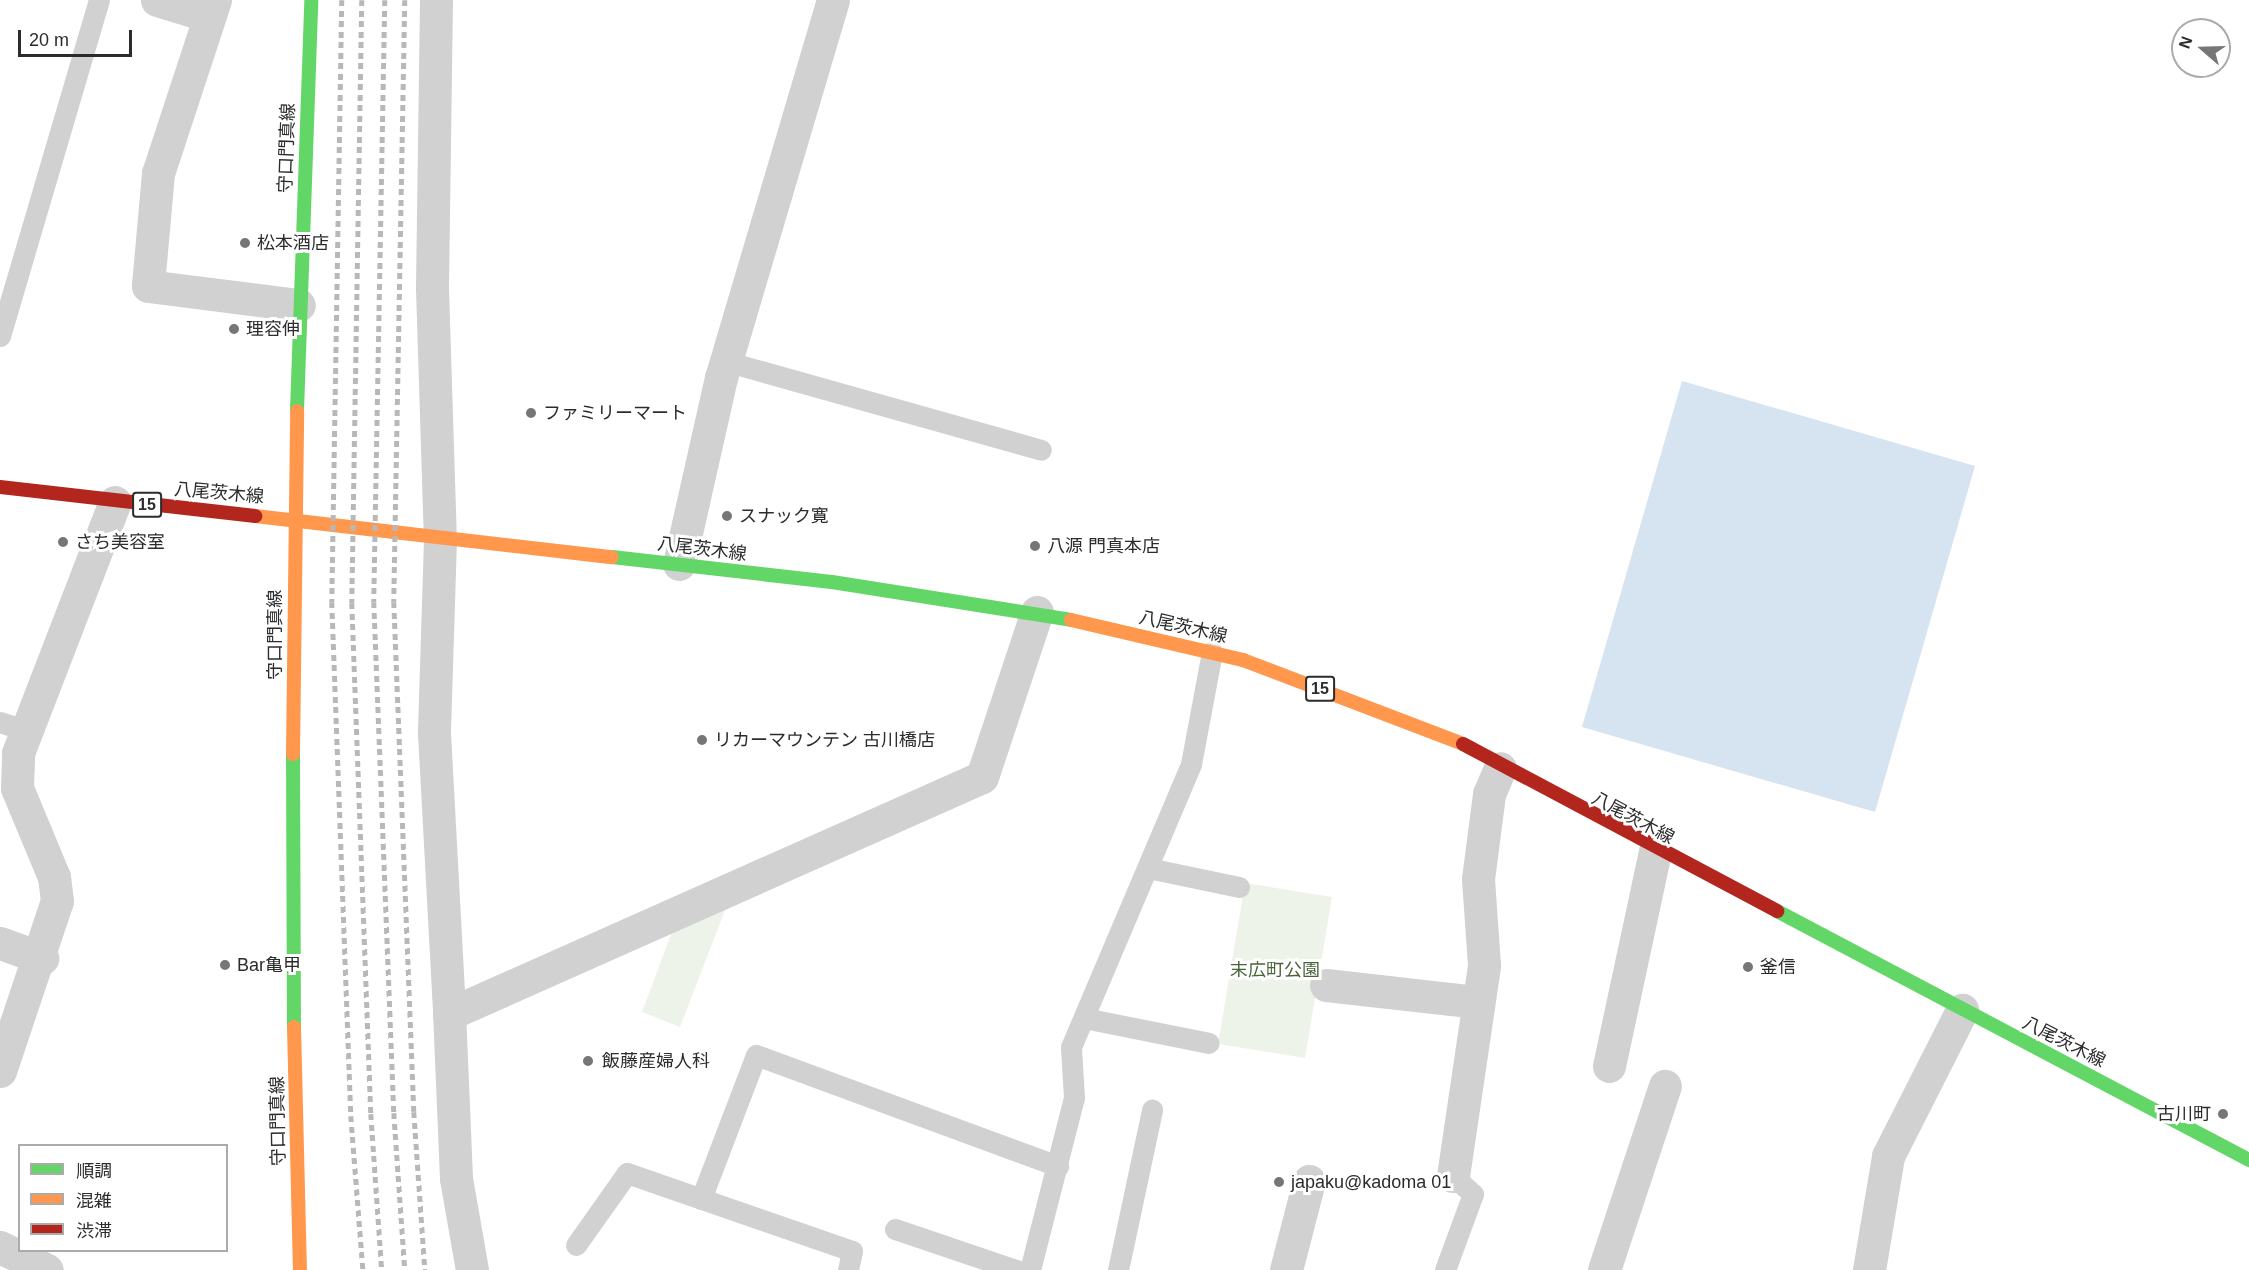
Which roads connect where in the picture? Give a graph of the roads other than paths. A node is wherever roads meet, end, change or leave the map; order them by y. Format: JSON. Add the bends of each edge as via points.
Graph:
{"nodes":[{"id":1,"x":99,"y":0,"type":"edge"},
{"id":2,"x":157,"y":0,"type":"edge"},
{"id":3,"x":311,"y":0,"type":"edge"},
{"id":4,"x":436,"y":0,"type":"edge"},
{"id":5,"x":833,"y":0,"type":"edge"},
{"id":6,"x":210,"y":8,"type":"edge"},
{"id":7,"x":299,"y":305,"type":"junction"},
{"id":8,"x":0,"y":336,"type":"edge"},
{"id":9,"x":725,"y":361,"type":"junction"},
{"id":10,"x":1041,"y":450,"type":"dead end"},
{"id":11,"x":0,"y":487,"type":"edge"},
{"id":12,"x":115,"y":502,"type":"junction"},
{"id":13,"x":294,"y":517,"type":"junction"},
{"id":14,"x":440,"y":539,"type":"junction"},
{"id":15,"x":679,"y":564,"type":"junction"},
{"id":16,"x":1037,"y":612,"type":"junction"},
{"id":17,"x":1212,"y":652,"type":"junction"},
{"id":18,"x":13,"y":726,"type":"edge"},
{"id":19,"x":1500,"y":768,"type":"junction"},
{"id":20,"x":1655,"y":851,"type":"junction"},
{"id":21,"x":1148,"y":868,"type":"junction"},
{"id":22,"x":1239,"y":887,"type":"dead end"},
{"id":23,"x":0,"y":943,"type":"edge"},
{"id":24,"x":42,"y":958,"type":"junction"},
{"id":25,"x":1326,"y":986,"type":"dead end"},
{"id":26,"x":1478,"y":1002,"type":"junction"},
{"id":27,"x":1962,"y":1010,"type":"junction"},
{"id":28,"x":449,"y":1014,"type":"junction"},
{"id":29,"x":1084,"y":1017,"type":"junction"},
{"id":30,"x":1209,"y":1043,"type":"dead end"},
{"id":31,"x":1609,"y":1066,"type":"dead end"},
{"id":32,"x":0,"y":1071,"type":"edge"},
{"id":33,"x":1665,"y":1086,"type":"dead end"},
{"id":34,"x":1152,"y":1110,"type":"dead end"},
{"id":35,"x":2249,"y":1160,"type":"edge"},
{"id":36,"x":1058,"y":1166,"type":"junction"},
{"id":37,"x":1453,"y":1176,"type":"joint"},
{"id":38,"x":1309,"y":1181,"type":"dead end"},
{"id":39,"x":701,"y":1199,"type":"junction"},
{"id":40,"x":895,"y":1229,"type":"dead end"},
{"id":41,"x":576,"y":1245,"type":"dead end"},
{"id":42,"x":0,"y":1247,"type":"edge"},
{"id":43,"x":47,"y":1270,"type":"edge"},
{"id":44,"x":300,"y":1270,"type":"edge"},
{"id":45,"x":472,"y":1270,"type":"edge"},
{"id":46,"x":848,"y":1270,"type":"edge"},
{"id":47,"x":1016,"y":1270,"type":"edge"},
{"id":48,"x":1030,"y":1270,"type":"edge"},
{"id":49,"x":1118,"y":1270,"type":"edge"},
{"id":50,"x":1286,"y":1270,"type":"edge"},
{"id":51,"x":1445,"y":1270,"type":"edge"},
{"id":52,"x":1604,"y":1270,"type":"edge"},
{"id":53,"x":1869,"y":1270,"type":"edge"}],
"edges":[{"from":1,"to":8,"type":"lane"},
{"from":2,"to":6,"type":"street"},
{"from":3,"to":7,"type":"main road","name":"守口門真線"},
{"from":4,"to":14,"type":"street","via":[[432,288]]},
{"from":5,"to":9,"type":"street"},
{"from":6,"to":7,"type":"street","via":[[158,173],[148,286]]},
{"from":7,"to":13,"type":"main road","name":"守口門真線"},
{"from":9,"to":10,"type":"lane"},
{"from":9,"to":15,"type":"street"},
{"from":11,"to":12,"type":"main road","name":"八尾茨木線","number":"15"},
{"from":12,"to":13,"type":"main road","name":"八尾茨木線","number":"15"},
{"from":12,"to":18,"type":"street"},
{"from":13,"to":14,"type":"main road","name":"八尾茨木線","number":"15"},
{"from":13,"to":44,"type":"main road","name":"守口門真線","via":[[292,958]]},
{"from":14,"to":15,"type":"main road","name":"八尾茨木線","number":"15"},
{"from":14,"to":28,"type":"street","via":[[434,733]]},
{"from":15,"to":16,"type":"main road","name":"八尾茨木線","number":"15"},
{"from":16,"to":17,"type":"main road","name":"八尾茨木線","number":"15"},
{"from":16,"to":28,"type":"street","via":[[982,777]]},
{"from":17,"to":19,"type":"main road","name":"八尾茨木線","number":"15","via":[[1458,742]]},
{"from":17,"to":21,"type":"lane","via":[[1191,764]]},
{"from":18,"to":24,"type":"street","via":[[18,753],[17,788],[54,877],[57,901]]},
{"from":19,"to":20,"type":"main road","name":"八尾茨木線","number":"15"},
{"from":19,"to":26,"type":"street","via":[[1489,794],[1478,879],[1484,965]]},
{"from":20,"to":27,"type":"main road","name":"八尾茨木線","number":"15"},
{"from":20,"to":31,"type":"street"},
{"from":21,"to":22,"type":"lane"},
{"from":21,"to":29,"type":"lane"},
{"from":23,"to":24,"type":"street"},
{"from":24,"to":32,"type":"street"},
{"from":25,"to":26,"type":"street"},
{"from":26,"to":37,"type":"street"},
{"from":27,"to":35,"type":"main road","name":"八尾茨木線","number":"15"},
{"from":27,"to":53,"type":"street","via":[[1888,1156]]},
{"from":28,"to":45,"type":"street","via":[[456,1178]]},
{"from":29,"to":30,"type":"lane"},
{"from":29,"to":36,"type":"lane","via":[[1071,1047],[1074,1098]]},
{"from":33,"to":52,"type":"street"},
{"from":34,"to":49,"type":"lane"},
{"from":36,"to":39,"type":"lane","via":[[756,1055]]},
{"from":36,"to":48,"type":"lane"},
{"from":37,"to":51,"type":"lane","via":[[1473,1194]]},
{"from":38,"to":50,"type":"street"},
{"from":39,"to":41,"type":"lane","via":[[627,1173]]},
{"from":39,"to":46,"type":"lane","via":[[852,1251]]},
{"from":40,"to":47,"type":"lane"},
{"from":42,"to":43,"type":"street"}]}
